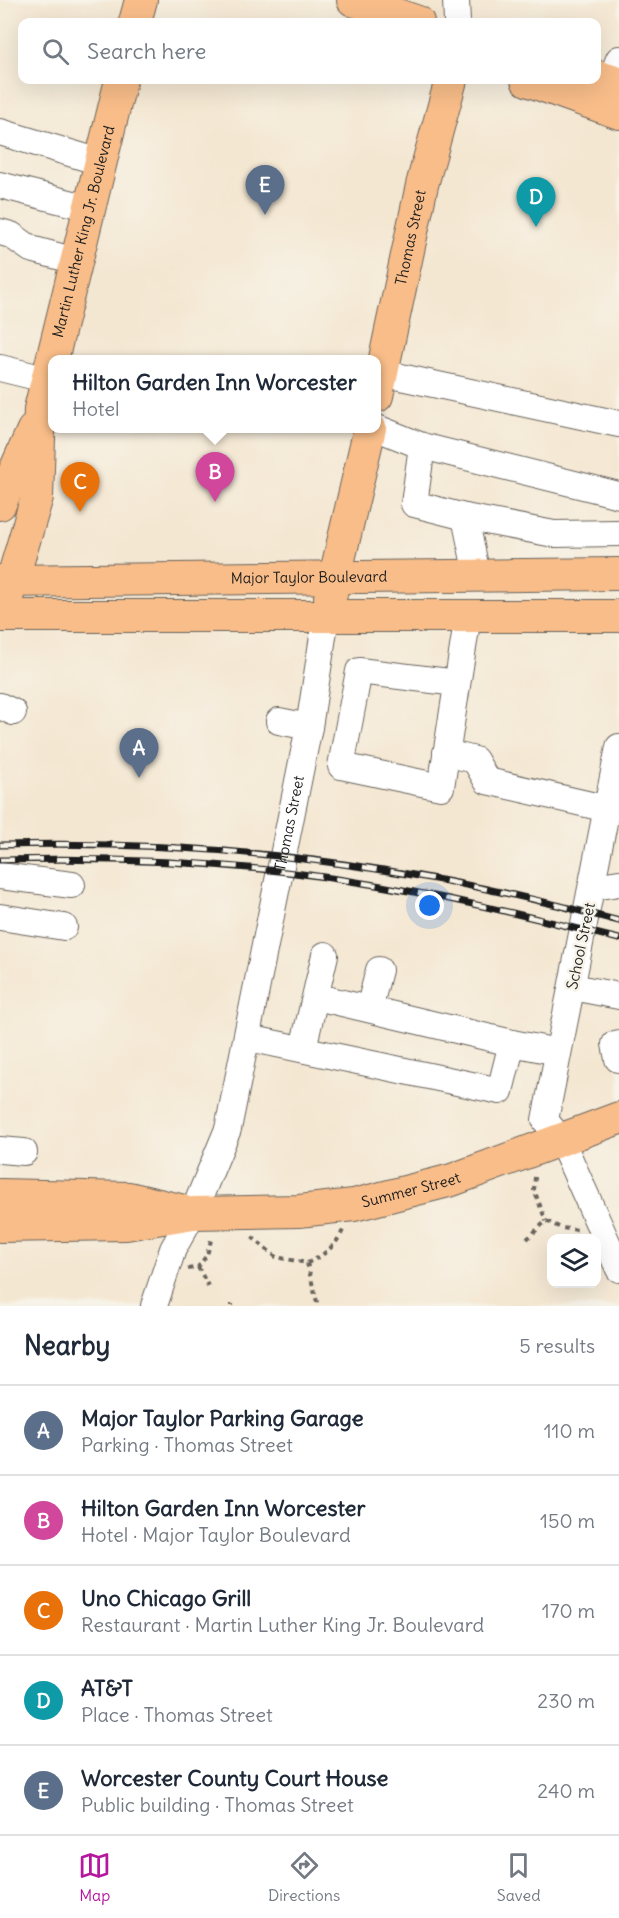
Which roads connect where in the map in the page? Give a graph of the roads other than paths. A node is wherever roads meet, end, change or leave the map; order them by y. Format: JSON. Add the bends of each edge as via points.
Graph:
{"nodes":[{"id":1,"x":141,"y":0,"type":"edge"},
{"id":2,"x":353,"y":0,"type":"edge"},
{"id":3,"x":456,"y":0,"type":"edge"},
{"id":4,"x":136,"y":18,"type":"edge"},
{"id":5,"x":406,"y":18,"type":"edge"},
{"id":6,"x":457,"y":18,"type":"edge"},
{"id":7,"x":120,"y":84,"type":"edge"},
{"id":8,"x":450,"y":84,"type":"edge"},
{"id":9,"x":538,"y":84,"type":"edge"},
{"id":10,"x":619,"y":113,"type":"edge"},
{"id":11,"x":0,"y":132,"type":"edge"},
{"id":12,"x":100,"y":162,"type":"junction"},
{"id":13,"x":0,"y":185,"type":"edge"},
{"id":14,"x":89,"y":208,"type":"junction"},
{"id":15,"x":0,"y":232,"type":"edge"},
{"id":16,"x":76,"y":261,"type":"junction"},
{"id":17,"x":55,"y":355,"type":"edge"},
{"id":18,"x":0,"y":368,"type":"edge"},
{"id":19,"x":381,"y":375,"type":"edge"},
{"id":20,"x":48,"y":380,"type":"edge"},
{"id":21,"x":381,"y":384,"type":"edge"},
{"id":22,"x":48,"y":386,"type":"edge"},
{"id":23,"x":38,"y":419,"type":"junction"},
{"id":24,"x":619,"y":424,"type":"edge"},
{"id":25,"x":381,"y":431,"type":"edge"},
{"id":26,"x":369,"y":433,"type":"edge"},
{"id":27,"x":423,"y":446,"type":"junction"},
{"id":28,"x":619,"y":495,"type":"edge"},
{"id":29,"x":0,"y":504,"type":"edge"},
{"id":30,"x":465,"y":517,"type":"junction"},
{"id":31,"x":619,"y":533,"type":"edge"},
{"id":32,"x":619,"y":574,"type":"edge"},
{"id":33,"x":477,"y":575,"type":"junction"},
{"id":34,"x":334,"y":578,"type":"junction"},
{"id":35,"x":7,"y":581,"type":"edge"},
{"id":36,"x":468,"y":616,"type":"junction"},
{"id":37,"x":619,"y":616,"type":"edge"},
{"id":38,"x":0,"y":617,"type":"edge"},
{"id":39,"x":326,"y":617,"type":"junction"},
{"id":40,"x":457,"y":683,"type":"junction"},
{"id":41,"x":279,"y":721,"type":"dead end"},
{"id":42,"x":309,"y":727,"type":"junction"},
{"id":43,"x":619,"y":747,"type":"edge"},
{"id":44,"x":446,"y":753,"type":"junction"},
{"id":45,"x":608,"y":809,"type":"junction"},
{"id":46,"x":0,"y":876,"type":"edge"},
{"id":47,"x":619,"y":883,"type":"edge"},
{"id":48,"x":72,"y":885,"type":"dead end"},
{"id":49,"x":593,"y":887,"type":"junction"},
{"id":50,"x":0,"y":917,"type":"edge"},
{"id":51,"x":64,"y":927,"type":"dead end"},
{"id":52,"x":325,"y":955,"type":"dead end"},
{"id":53,"x":379,"y":970,"type":"dead end"},
{"id":54,"x":572,"y":987,"type":"junction"},
{"id":55,"x":619,"y":996,"type":"edge"},
{"id":56,"x":317,"y":997,"type":"junction"},
{"id":57,"x":369,"y":1009,"type":"junction"},
{"id":58,"x":248,"y":1038,"type":"junction"},
{"id":59,"x":512,"y":1043,"type":"junction"},
{"id":60,"x":303,"y":1048,"type":"junction"},
{"id":61,"x":558,"y":1052,"type":"junction"},
{"id":62,"x":619,"y":1118,"type":"edge"},
{"id":63,"x":561,"y":1140,"type":"junction"},
{"id":64,"x":0,"y":1195,"type":"edge"},
{"id":65,"x":193,"y":1214,"type":"junction"},
{"id":66,"x":0,"y":1226,"type":"edge"},
{"id":67,"x":619,"y":1269,"type":"edge"},
{"id":68,"x":154,"y":1306,"type":"edge"}],
"edges":[{"from":1,"to":4,"type":"main road"},
{"from":2,"to":5,"type":"main road"},
{"from":3,"to":6,"type":"street"},
{"from":7,"to":12,"type":"main road","name":"Martin Luther King Jr. Boulevard"},
{"from":8,"to":19,"type":"main road","name":"Thomas Street","via":[[422,185]]},
{"from":9,"to":10,"type":"main road"},
{"from":11,"to":12,"type":"street"},
{"from":12,"to":14,"type":"main road","name":"Martin Luther King Jr. Boulevard"},
{"from":13,"to":14,"type":"street"},
{"from":14,"to":16,"type":"main road","name":"Martin Luther King Jr. Boulevard"},
{"from":15,"to":16,"type":"street","via":[[31,249]]},
{"from":16,"to":17,"type":"main road","name":"Martin Luther King Jr. Boulevard"},
{"from":18,"to":20,"type":"street"},
{"from":21,"to":24,"type":"street"},
{"from":22,"to":23,"type":"main road","name":"Martin Luther King Jr. Boulevard"},
{"from":23,"to":29,"type":"main road","name":"Martin Luther King Jr. Boulevard"},
{"from":23,"to":35,"type":"main road","name":"Martin Luther King Jr. Boulevard","via":[[37,497]]},
{"from":25,"to":27,"type":"street"},
{"from":26,"to":34,"type":"main road","name":"Thomas Street"},
{"from":27,"to":28,"type":"street"},
{"from":27,"to":30,"type":"street","via":[[414,504]]},
{"from":30,"to":31,"type":"street","via":[[554,534]]},
{"from":30,"to":33,"type":"street"},
{"from":32,"to":33,"type":"main road","name":"Major Taylor Boulevard"},
{"from":33,"to":34,"type":"main road","name":"Major Taylor Boulevard"},
{"from":34,"to":35,"type":"main road","name":"Major Taylor Boulevard"},
{"from":34,"to":39,"type":"main road","name":"Thomas Street"},
{"from":35,"to":38,"type":"main road","name":"Martin Luther King Jr. Boulevard"},
{"from":36,"to":37,"type":"main road"},
{"from":36,"to":39,"type":"main road"},
{"from":36,"to":40,"type":"street"},
{"from":38,"to":39,"type":"main road"},
{"from":39,"to":42,"type":"street","name":"Thomas Street"},
{"from":40,"to":44,"type":"street"},
{"from":40,"to":44,"type":"street","via":[[359,671],[341,766],[441,787]]},
{"from":41,"to":42,"type":"street"},
{"from":42,"to":58,"type":"street","name":"Thomas Street"},
{"from":43,"to":45,"type":"street","name":"School Street"},
{"from":44,"to":45,"type":"street","via":[[475,760],[487,781]]},
{"from":45,"to":49,"type":"street","name":"School Street"},
{"from":46,"to":48,"type":"street"},
{"from":47,"to":49,"type":"street"},
{"from":49,"to":54,"type":"street","name":"School Street"},
{"from":50,"to":51,"type":"street"},
{"from":52,"to":56,"type":"street"},
{"from":53,"to":57,"type":"street"},
{"from":54,"to":55,"type":"street"},
{"from":54,"to":61,"type":"street","name":"School Street"},
{"from":56,"to":57,"type":"street"},
{"from":56,"to":60,"type":"street"},
{"from":57,"to":59,"type":"street"},
{"from":58,"to":60,"type":"street"},
{"from":58,"to":65,"type":"street","name":"Thomas Street","via":[[228,1129]]},
{"from":59,"to":60,"type":"street","via":[[500,1091]]},
{"from":59,"to":61,"type":"street"},
{"from":61,"to":63,"type":"street","name":"School Street","via":[[545,1120]]},
{"from":62,"to":63,"type":"main road","name":"Summer Street"},
{"from":63,"to":65,"type":"main road","name":"Summer Street","via":[[452,1180],[354,1205]]},
{"from":63,"to":67,"type":"street","name":"School Street"},
{"from":64,"to":65,"type":"main road","name":"Summer Street","via":[[129,1198]]},
{"from":65,"to":66,"type":"main road","name":"Summer Street","via":[[126,1224]]},
{"from":65,"to":68,"type":"street","name":"Thomas Street","via":[[173,1249]]}]}
